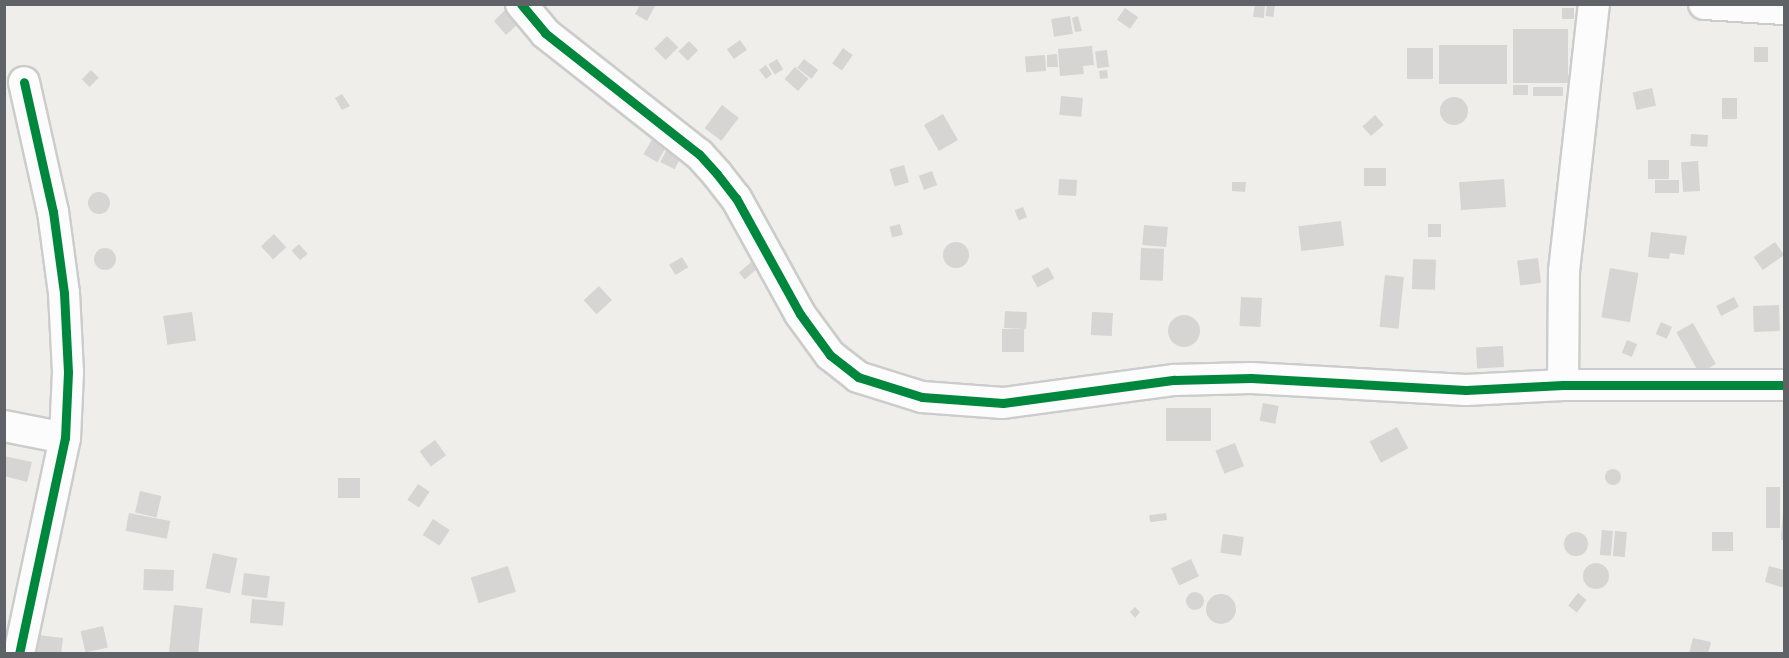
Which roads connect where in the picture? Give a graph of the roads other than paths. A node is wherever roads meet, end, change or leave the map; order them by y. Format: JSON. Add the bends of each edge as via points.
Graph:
{"nodes":[{"id":1,"x":521,"y":4,"type":"edge"},
{"id":2,"x":1594,"y":4,"type":"edge"},
{"id":3,"x":1704,"y":4,"type":"edge"},
{"id":4,"x":1785,"y":9,"type":"edge"},
{"id":5,"x":24,"y":82,"type":"dead end"},
{"id":6,"x":1563,"y":385,"type":"junction"},
{"id":7,"x":1785,"y":386,"type":"edge"},
{"id":8,"x":4,"y":426,"type":"edge"},
{"id":9,"x":65,"y":438,"type":"junction"},
{"id":10,"x":19,"y":654,"type":"edge"}],
"edges":[{"from":1,"to":6,"type":"street","via":[[545,33],[705,161],[736,198],[800,314],[830,355],[858,377],[922,398],[1003,403],[1174,380],[1251,378],[1466,390]]},
{"from":2,"to":6,"type":"street","via":[[1564,271]]},
{"from":3,"to":4,"type":"street"},
{"from":5,"to":9,"type":"street","via":[[53,212],[64,293],[68,372]]},
{"from":6,"to":7,"type":"street"},
{"from":8,"to":9,"type":"street"},
{"from":9,"to":10,"type":"street"}]}
